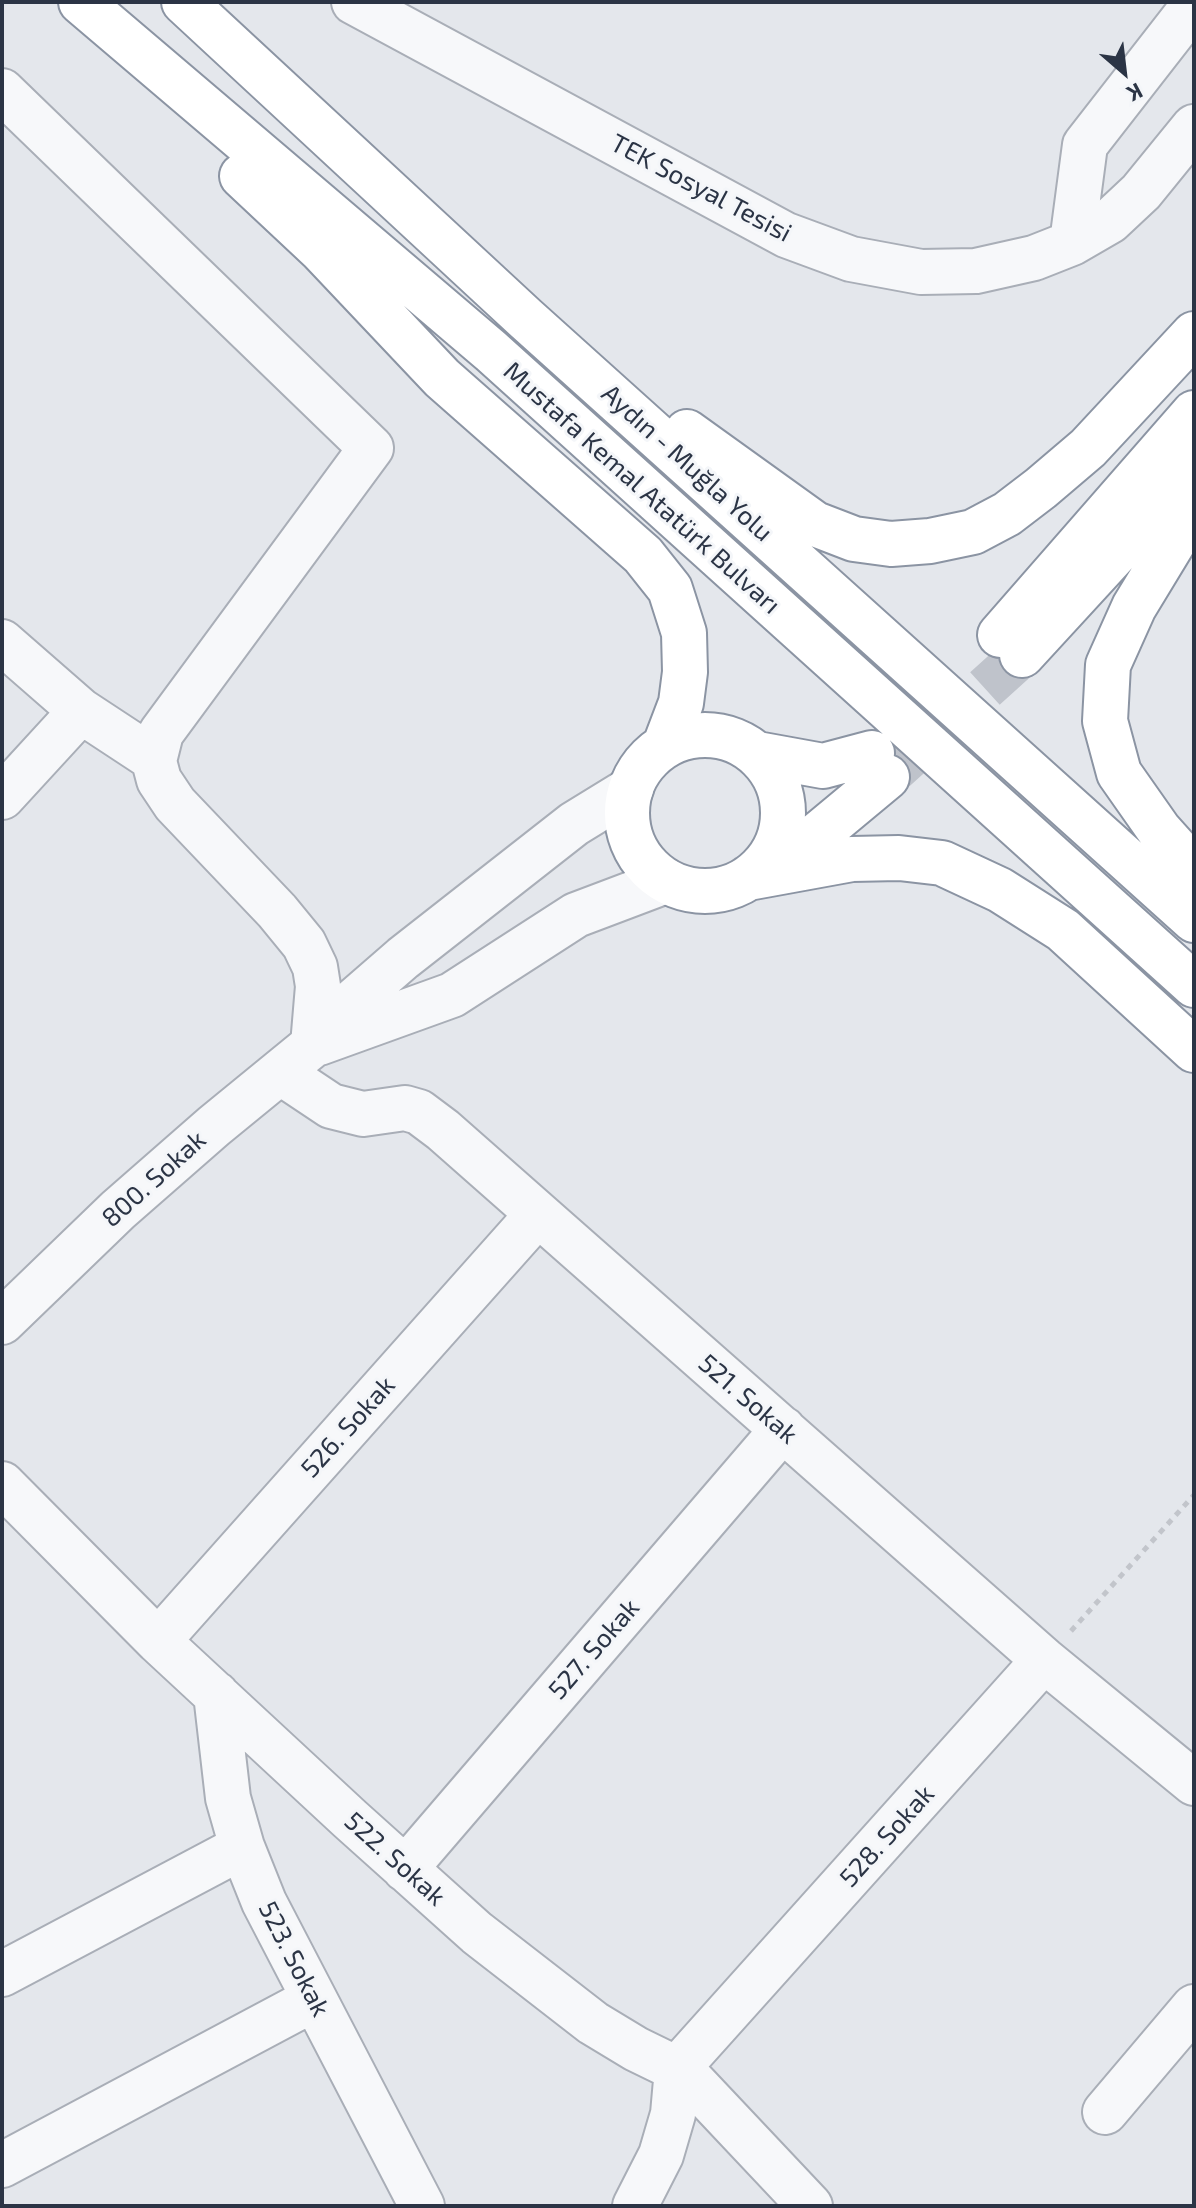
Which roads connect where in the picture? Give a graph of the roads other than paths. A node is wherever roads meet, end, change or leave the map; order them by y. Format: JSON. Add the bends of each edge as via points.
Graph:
{"nodes":[{"id":1,"x":80,"y":2,"type":"edge"},
{"id":2,"x":184,"y":2,"type":"edge"},
{"id":3,"x":354,"y":2,"type":"edge"},
{"id":4,"x":1194,"y":5,"type":"edge"},
{"id":5,"x":2,"y":91,"type":"edge"},
{"id":6,"x":1194,"y":127,"type":"edge"},
{"id":7,"x":1072,"y":243,"type":"junction"},
{"id":8,"x":525,"y":318,"type":"junction"},
{"id":9,"x":1194,"y":334,"type":"edge"},
{"id":10,"x":1194,"y":413,"type":"edge"},
{"id":11,"x":1194,"y":468,"type":"edge"},
{"id":12,"x":1194,"y":515,"type":"edge"},
{"id":13,"x":2,"y":642,"type":"edge"},
{"id":14,"x":81,"y":711,"type":"junction"},
{"id":15,"x":665,"y":745,"type":"junction"},
{"id":16,"x":757,"y":754,"type":"junction"},
{"id":17,"x":154,"y":759,"type":"junction"},
{"id":18,"x":631,"y":789,"type":"junction"},
{"id":19,"x":2,"y":797,"type":"edge"},
{"id":20,"x":760,"y":865,"type":"junction"},
{"id":21,"x":1194,"y":869,"type":"edge"},
{"id":22,"x":666,"y":881,"type":"junction"},
{"id":23,"x":1194,"y":920,"type":"edge"},
{"id":24,"x":1194,"y":985,"type":"edge"},
{"id":25,"x":1194,"y":1050,"type":"edge"},
{"id":26,"x":297,"y":1058,"type":"junction"},
{"id":27,"x":538,"y":1214,"type":"junction"},
{"id":28,"x":2,"y":1322,"type":"edge"},
{"id":29,"x":783,"y":1429,"type":"junction"},
{"id":30,"x":2,"y":1484,"type":"edge"},
{"id":31,"x":158,"y":1641,"type":"junction"},
{"id":32,"x":1044,"y":1660,"type":"junction"},
{"id":33,"x":216,"y":1694,"type":"junction"},
{"id":34,"x":1194,"y":1783,"type":"edge"},
{"id":35,"x":242,"y":1847,"type":"junction"},
{"id":36,"x":405,"y":1869,"type":"junction"},
{"id":37,"x":2,"y":1974,"type":"edge"},
{"id":38,"x":314,"y":1999,"type":"junction"},
{"id":39,"x":1194,"y":2007,"type":"edge"},
{"id":40,"x":677,"y":2069,"type":"junction"},
{"id":41,"x":1105,"y":2112,"type":"dead end"},
{"id":42,"x":2,"y":2165,"type":"edge"},
{"id":43,"x":422,"y":2206,"type":"edge"},
{"id":44,"x":635,"y":2206,"type":"edge"},
{"id":45,"x":810,"y":2206,"type":"edge"}],
"edges":[{"from":1,"to":15,"type":"highway","via":[[172,110],[321,250],[442,378],[643,555],[670,589],[684,633],[685,672],[681,703]]},
{"from":1,"to":24,"type":"highway","name":"Mustafa Kemal Atatürk Bulvarı","via":[[491,351]]},
{"from":2,"to":8,"type":"highway","name":"Aydın - Muğla Yolu"},
{"from":3,"to":7,"type":"street","name":"TEK Sosyal Tesisi","via":[[786,235],[851,259],[921,272],[976,271]]},
{"from":4,"to":7,"type":"street","via":[[1085,145]]},
{"from":5,"to":17,"type":"street","via":[[371,448],[161,733]]},
{"from":6,"to":7,"type":"street","name":"TEK Sosyal Tesisi","via":[[1141,192],[1110,221]]},
{"from":8,"to":9,"type":"highway","via":[[815,524],[854,539],[891,544],[973,532],[1007,514],[1088,448]]},
{"from":8,"to":23,"type":"highway","name":"Aydın - Muğla Yolu"},
{"from":10,"to":11,"type":"highway","via":[[1011,645]]},
{"from":12,"to":21,"type":"highway","via":[[1134,607],[1108,665],[1105,721],[1119,773]]},
{"from":13,"to":14,"type":"street"},
{"from":14,"to":17,"type":"street"},
{"from":14,"to":19,"type":"street"},
{"from":15,"to":16,"type":"highway","via":[[713,734]]},
{"from":15,"to":18,"type":"highway","via":[[638,772]]},
{"from":16,"to":20,"type":"highway","via":[[774,775],[783,800],[782,827]]},
{"from":16,"to":20,"type":"highway","via":[[823,766],[880,765],[816,836]]},
{"from":17,"to":26,"type":"street","via":[[159,780],[175,804],[277,911],[315,967],[318,986]]},
{"from":18,"to":22,"type":"highway","via":[[627,815],[632,841],[646,864]]},
{"from":18,"to":26,"type":"street","name":"800. Sokak","via":[[574,824],[403,958]]},
{"from":20,"to":22,"type":"highway","via":[[728,887],[707,891]]},
{"from":20,"to":25,"type":"highway","via":[[899,858],[942,863],[1000,890],[1063,930]]},
{"from":22,"to":26,"type":"street","name":"800. Sokak","via":[[576,915],[452,995]]},
{"from":26,"to":27,"type":"street","name":"521. Sokak","via":[[316,1098],[363,1114],[405,1108],[419,1112]]},
{"from":26,"to":28,"type":"street","name":"800. Sokak","via":[[118,1210]]},
{"from":27,"to":29,"type":"street","name":"521. Sokak"},
{"from":27,"to":31,"type":"street","name":"526. Sokak"},
{"from":29,"to":32,"type":"street","name":"521. Sokak"},
{"from":29,"to":36,"type":"street","name":"527. Sokak"},
{"from":30,"to":31,"type":"street","name":"522. Sokak"},
{"from":31,"to":33,"type":"street","name":"522. Sokak"},
{"from":32,"to":34,"type":"street","name":"521. Sokak"},
{"from":32,"to":40,"type":"street","name":"528. Sokak"},
{"from":33,"to":35,"type":"street","name":"523. Sokak","via":[[228,1798]]},
{"from":33,"to":36,"type":"street","name":"522. Sokak"},
{"from":35,"to":37,"type":"street"},
{"from":35,"to":38,"type":"street","name":"523. Sokak"},
{"from":36,"to":40,"type":"street","name":"522. Sokak","via":[[593,2023]]},
{"from":38,"to":42,"type":"street"},
{"from":38,"to":43,"type":"street","name":"523. Sokak"},
{"from":39,"to":41,"type":"street"},
{"from":40,"to":44,"type":"street","via":[[673,2114],[661,2155]]},
{"from":40,"to":45,"type":"street","name":"522. Sokak"}]}
